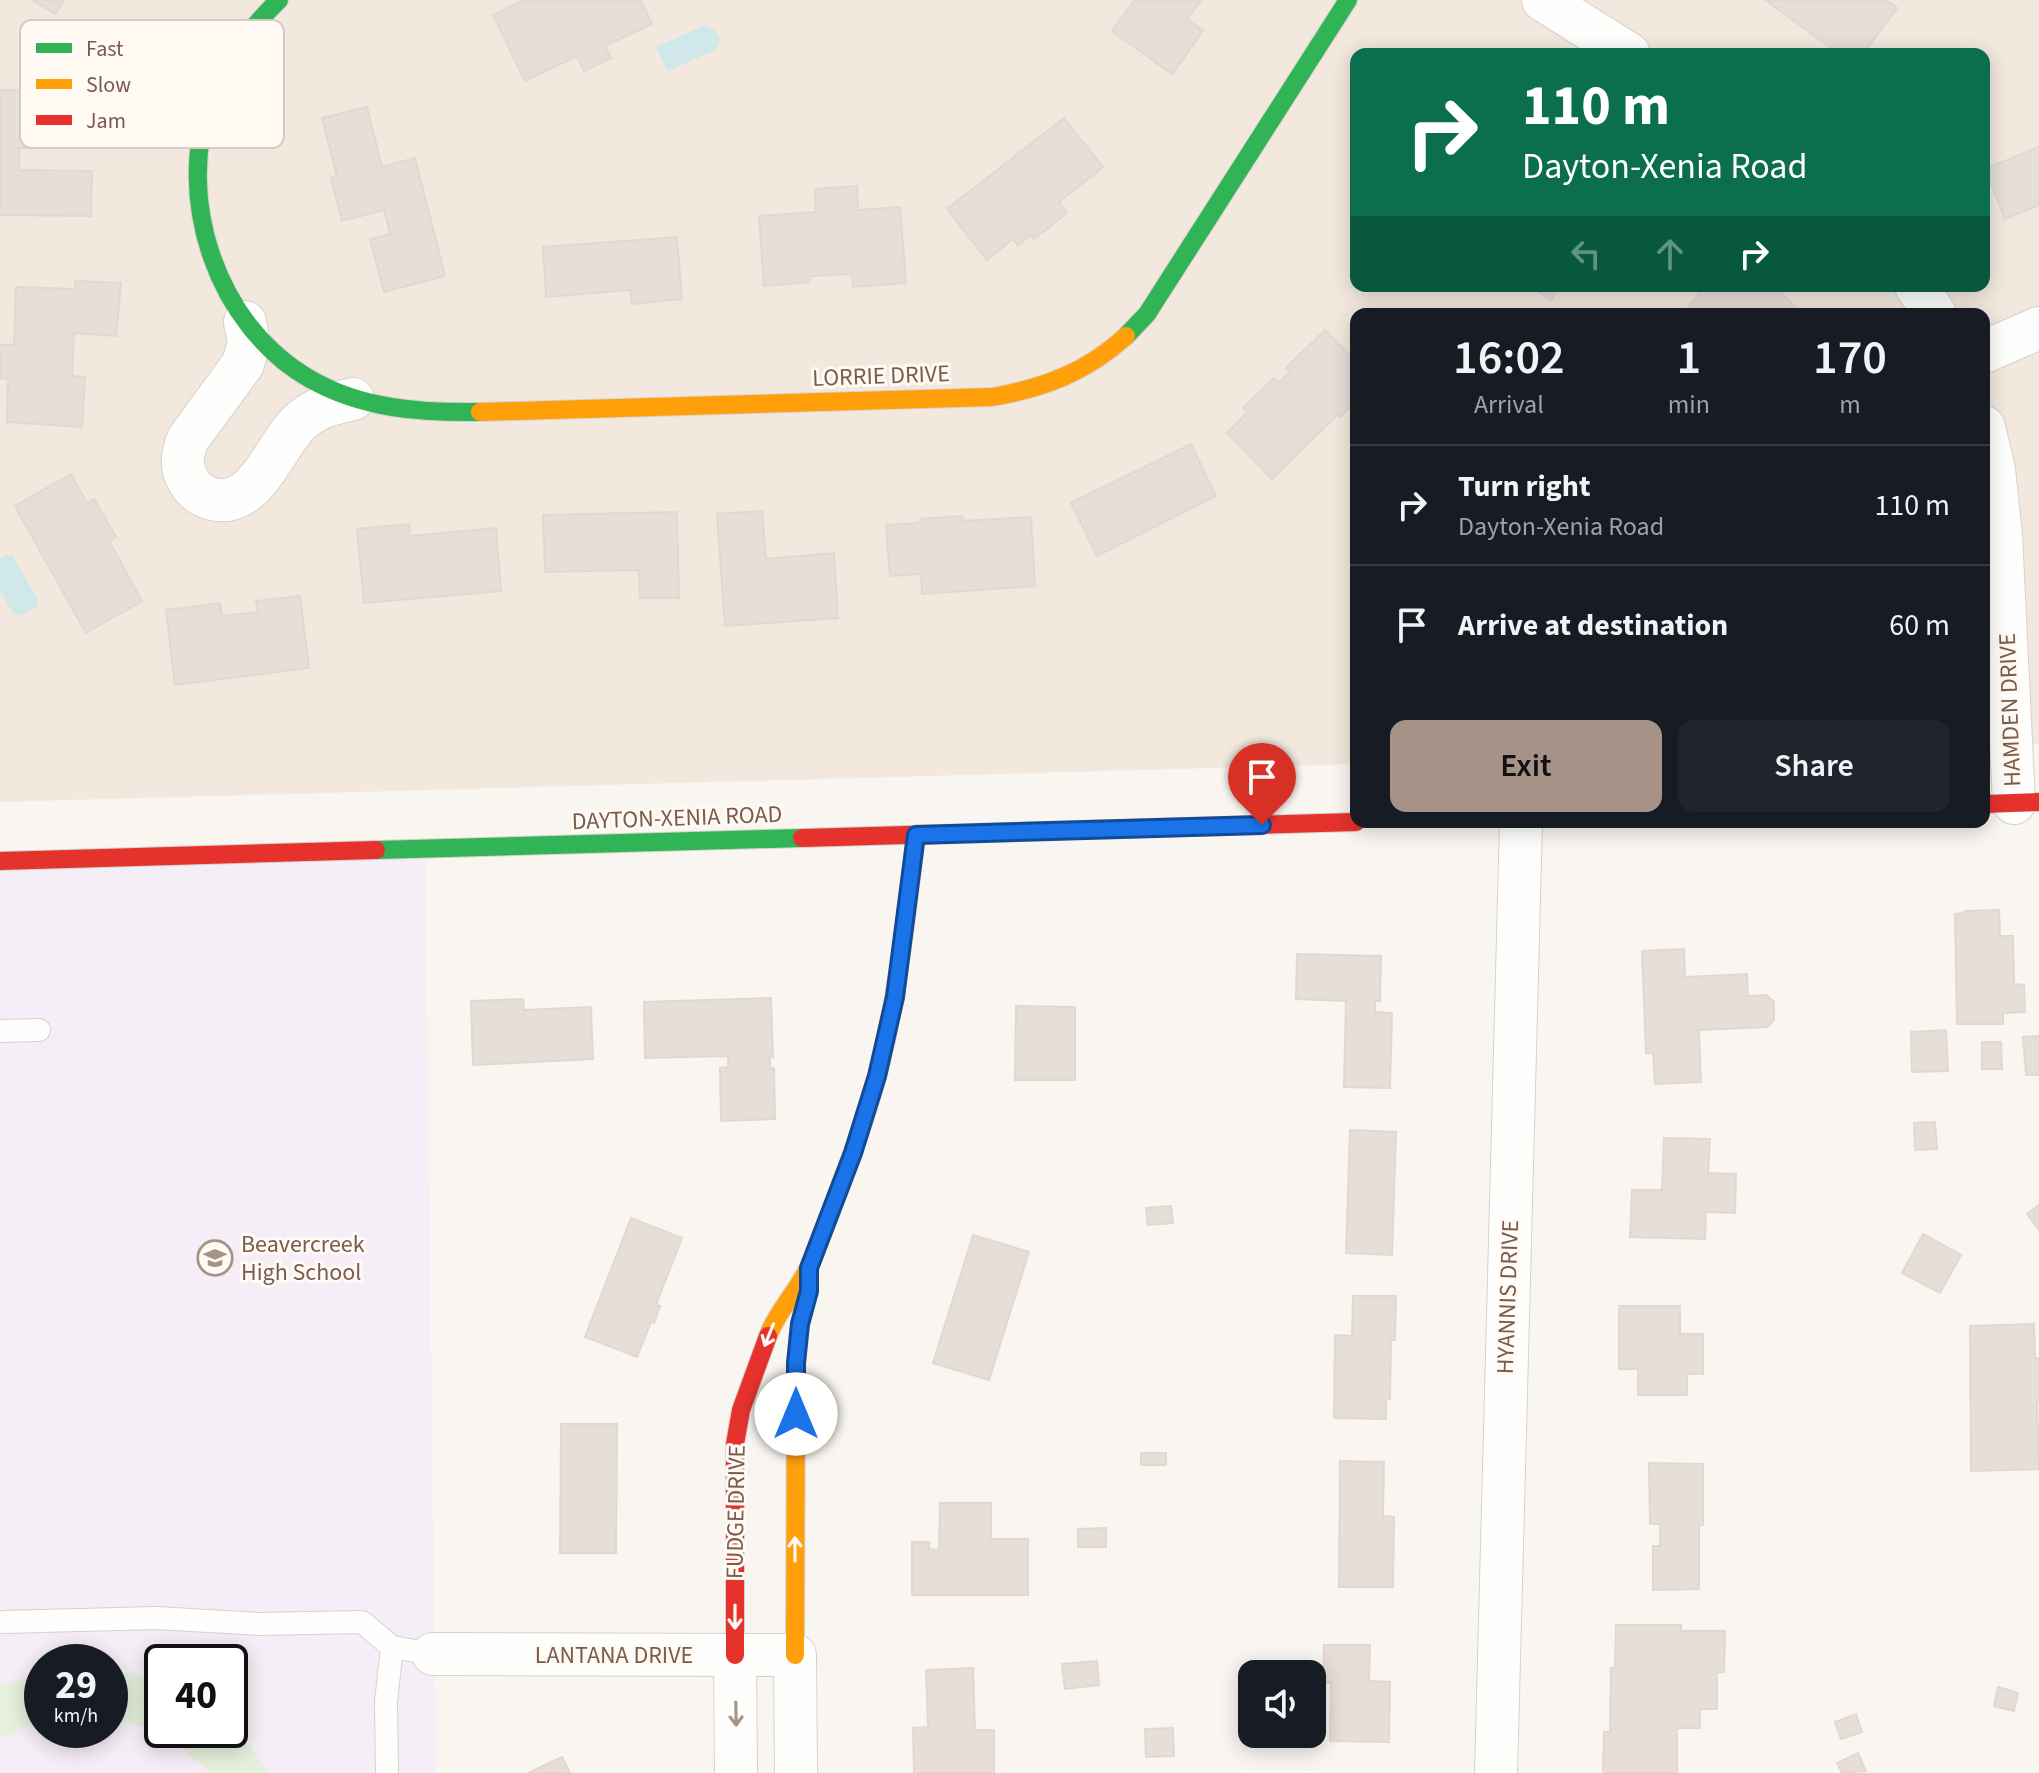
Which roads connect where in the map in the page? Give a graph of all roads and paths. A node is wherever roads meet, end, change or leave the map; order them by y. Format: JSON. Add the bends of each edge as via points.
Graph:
{"nodes":[{"id":1,"x":279,"y":0,"type":"edge"},
{"id":2,"x":1348,"y":0,"type":"edge"},
{"id":3,"x":1543,"y":0,"type":"edge"},
{"id":4,"x":258,"y":20,"type":"edge"},
{"id":5,"x":1619,"y":48,"type":"edge"},
{"id":6,"x":199,"y":148,"type":"edge"},
{"id":7,"x":245,"y":322,"type":"junction"},
{"id":8,"x":2039,"y":328,"type":"edge"},
{"id":9,"x":1990,"y":349,"type":"edge"},
{"id":10,"x":353,"y":399,"type":"junction"},
{"id":11,"x":1990,"y":453,"type":"edge"},
{"id":12,"x":2012,"y":803,"type":"edge"},
{"id":13,"x":1350,"y":822,"type":"edge"},
{"id":14,"x":1521,"y":828,"type":"edge"},
{"id":15,"x":916,"y":835,"type":"junction"},
{"id":16,"x":0,"y":861,"type":"edge"},
{"id":17,"x":39,"y":1030,"type":"dead end"},
{"id":18,"x":0,"y":1031,"type":"edge"},
{"id":19,"x":809,"y":1268,"type":"junction"},
{"id":20,"x":4,"y":1622,"type":"dead end"},
{"id":21,"x":392,"y":1647,"type":"junction"},
{"id":22,"x":433,"y":1654,"type":"joint"},
{"id":23,"x":735,"y":1655,"type":"junction"},
{"id":24,"x":795,"y":1655,"type":"junction"},
{"id":25,"x":387,"y":1773,"type":"edge"},
{"id":26,"x":736,"y":1773,"type":"edge"},
{"id":27,"x":796,"y":1773,"type":"edge"},
{"id":28,"x":1496,"y":1773,"type":"edge"}],
"edges":[{"from":1,"to":4,"type":"street","name":"LORRIE DRIVE"},
{"from":2,"to":10,"type":"street","name":"LORRIE DRIVE","via":[[1147,314],[1111,351],[1049,386],[992,397],[446,413],[391,409]]},
{"from":3,"to":5,"type":"street"},
{"from":6,"to":7,"type":"street","name":"LORRIE DRIVE","via":[[197,194],[204,240]]},
{"from":7,"to":10,"type":"street","name":"LORRIE DRIVE","via":[[294,370]]},
{"from":7,"to":10,"type":"street","via":[[249,343],[243,364],[183,450],[184,474],[199,493],[221,501],[249,491],[301,420]]},
{"from":8,"to":9,"type":"street"},
{"from":11,"to":12,"type":"street","name":"HAMDEN DRIVE","via":[[2001,535]]},
{"from":13,"to":15,"type":"street","name":"DAYTON-XENIA ROAD"},
{"from":14,"to":28,"type":"street","name":"HYANNIS DRIVE"},
{"from":15,"to":16,"type":"street","name":"DAYTON-XENIA ROAD"},
{"from":15,"to":19,"type":"street","name":"FUDGE DRIVE","via":[[895,997],[877,1076]]},
{"from":17,"to":18,"type":"lane"},
{"from":19,"to":23,"type":"street","name":"FUDGE DRIVE","one_way":true,"via":[[772,1325],[741,1410],[735,1444]]},
{"from":24,"to":19,"type":"street","name":"FUDGE DRIVE","one_way":true,"via":[[796,1363]]},
{"from":20,"to":21,"type":"lane","via":[[362,1622]]},
{"from":21,"to":22,"type":"lane"},
{"from":21,"to":25,"type":"lane"},
{"from":22,"to":23,"type":"street","name":"LANTANA DRIVE"},
{"from":23,"to":24,"type":"street","name":"LANTANA DRIVE"},
{"from":23,"to":26,"type":"street","name":"FUDGE DRIVE","one_way":true},
{"from":24,"to":27,"type":"street","name":"FUDGE DRIVE"}]}
